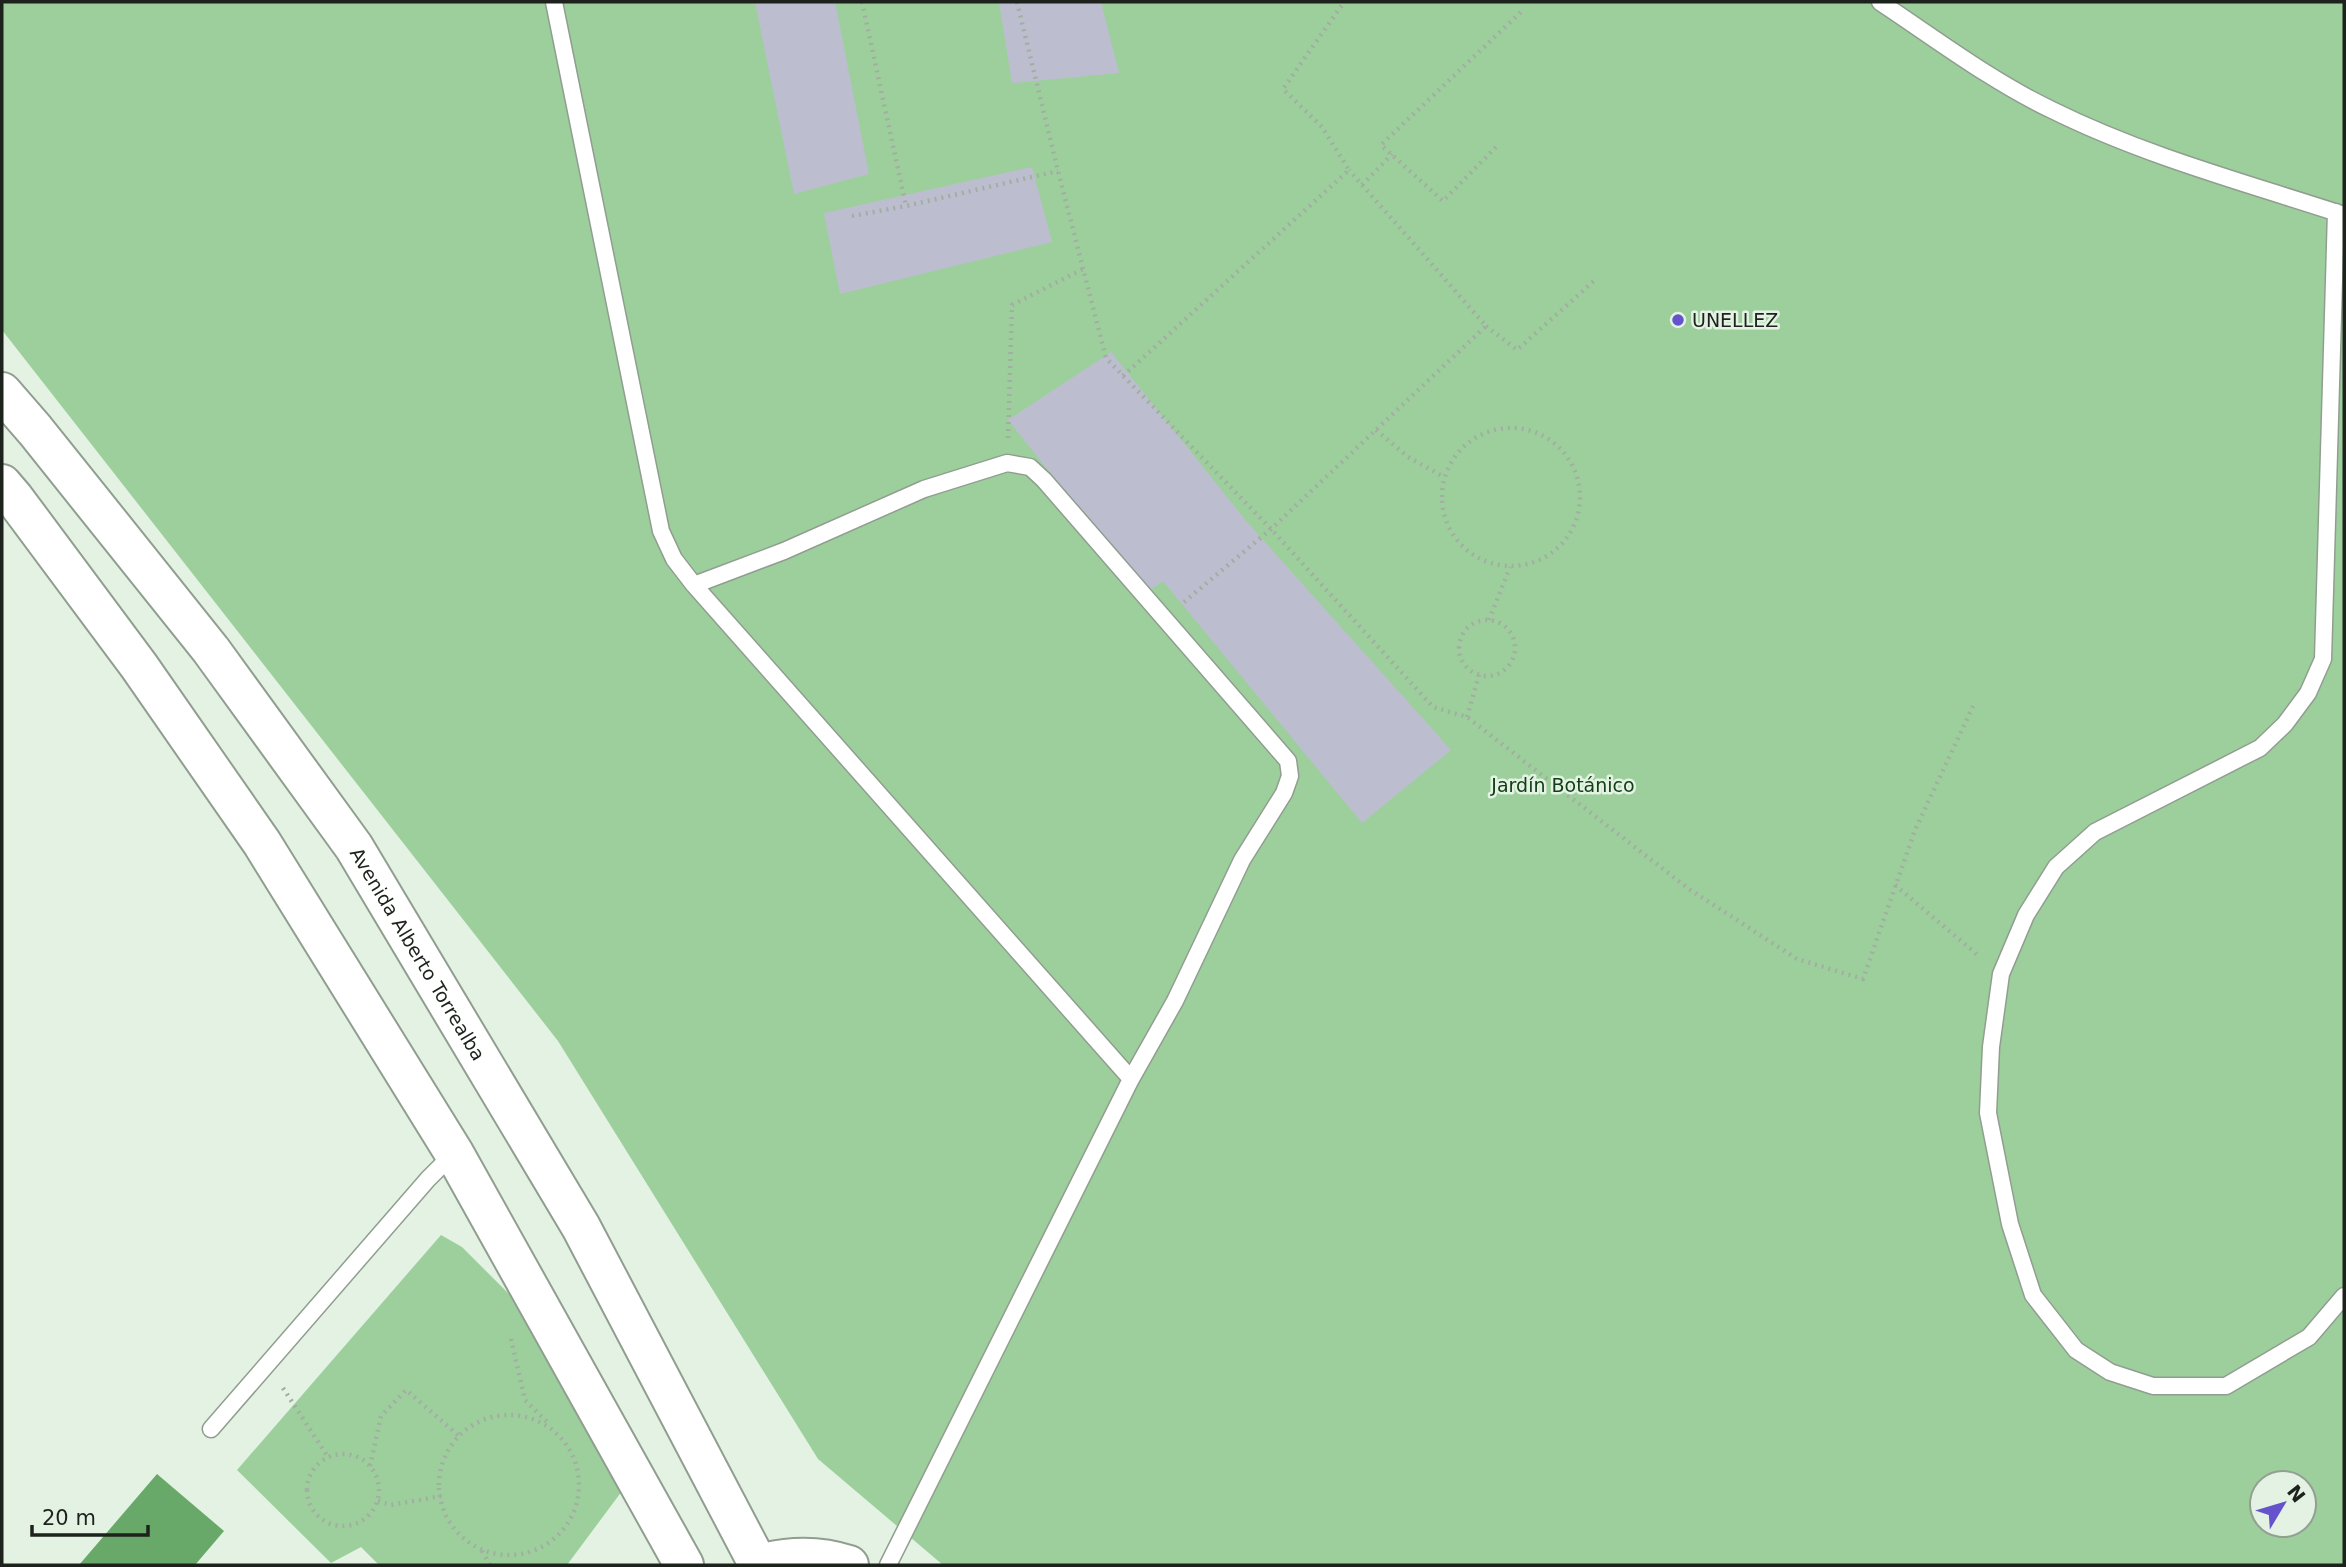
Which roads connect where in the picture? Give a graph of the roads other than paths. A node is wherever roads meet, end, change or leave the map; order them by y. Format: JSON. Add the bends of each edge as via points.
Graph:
{"nodes":[{"id":1,"x":554,"y":2,"type":"edge"},
{"id":2,"x":1880,"y":2,"type":"edge"},
{"id":3,"x":2340,"y":214,"type":"edge"},
{"id":4,"x":2,"y":392,"type":"edge"},
{"id":5,"x":2,"y":484,"type":"edge"},
{"id":6,"x":694,"y":585,"type":"junction"},
{"id":7,"x":1131,"y":1079,"type":"junction"},
{"id":8,"x":454,"y":1153,"type":"junction"},
{"id":9,"x":2344,"y":1296,"type":"edge"},
{"id":10,"x":211,"y":1429,"type":"dead end"},
{"id":11,"x":684,"y":1565,"type":"edge"},
{"id":12,"x":757,"y":1565,"type":"edge"},
{"id":13,"x":849,"y":1565,"type":"edge"},
{"id":14,"x":888,"y":1565,"type":"edge"}],
"edges":[{"from":1,"to":6,"type":"lane","via":[[661,531],[674,559]]},
{"from":2,"to":3,"type":"lane","via":[[2051,110],[2150,152]]},
{"from":3,"to":9,"type":"lane","via":[[2323,659],[2308,693],[2260,748],[2095,832],[2056,867],[2026,915],[2001,974],[1988,1113],[2010,1224],[2033,1295],[2076,1350],[2110,1372],[2153,1386],[2226,1386],[2309,1337]]},
{"from":4,"to":12,"type":"main road","name":"Avenida Alberto Torrealba","via":[[211,650],[354,847],[580,1227]]},
{"from":5,"to":8,"type":"main road","via":[[139,666],[262,843]]},
{"from":6,"to":7,"type":"lane"},
{"from":6,"to":7,"type":"lane","via":[[924,489],[1007,463],[1030,467],[1044,480],[1287,761],[1290,776]]},
{"from":7,"to":14,"type":"lane"},
{"from":8,"to":10,"type":"lane"},
{"from":8,"to":11,"type":"main road"},
{"from":12,"to":13,"type":"main road","via":[[817,1558]]}]}
